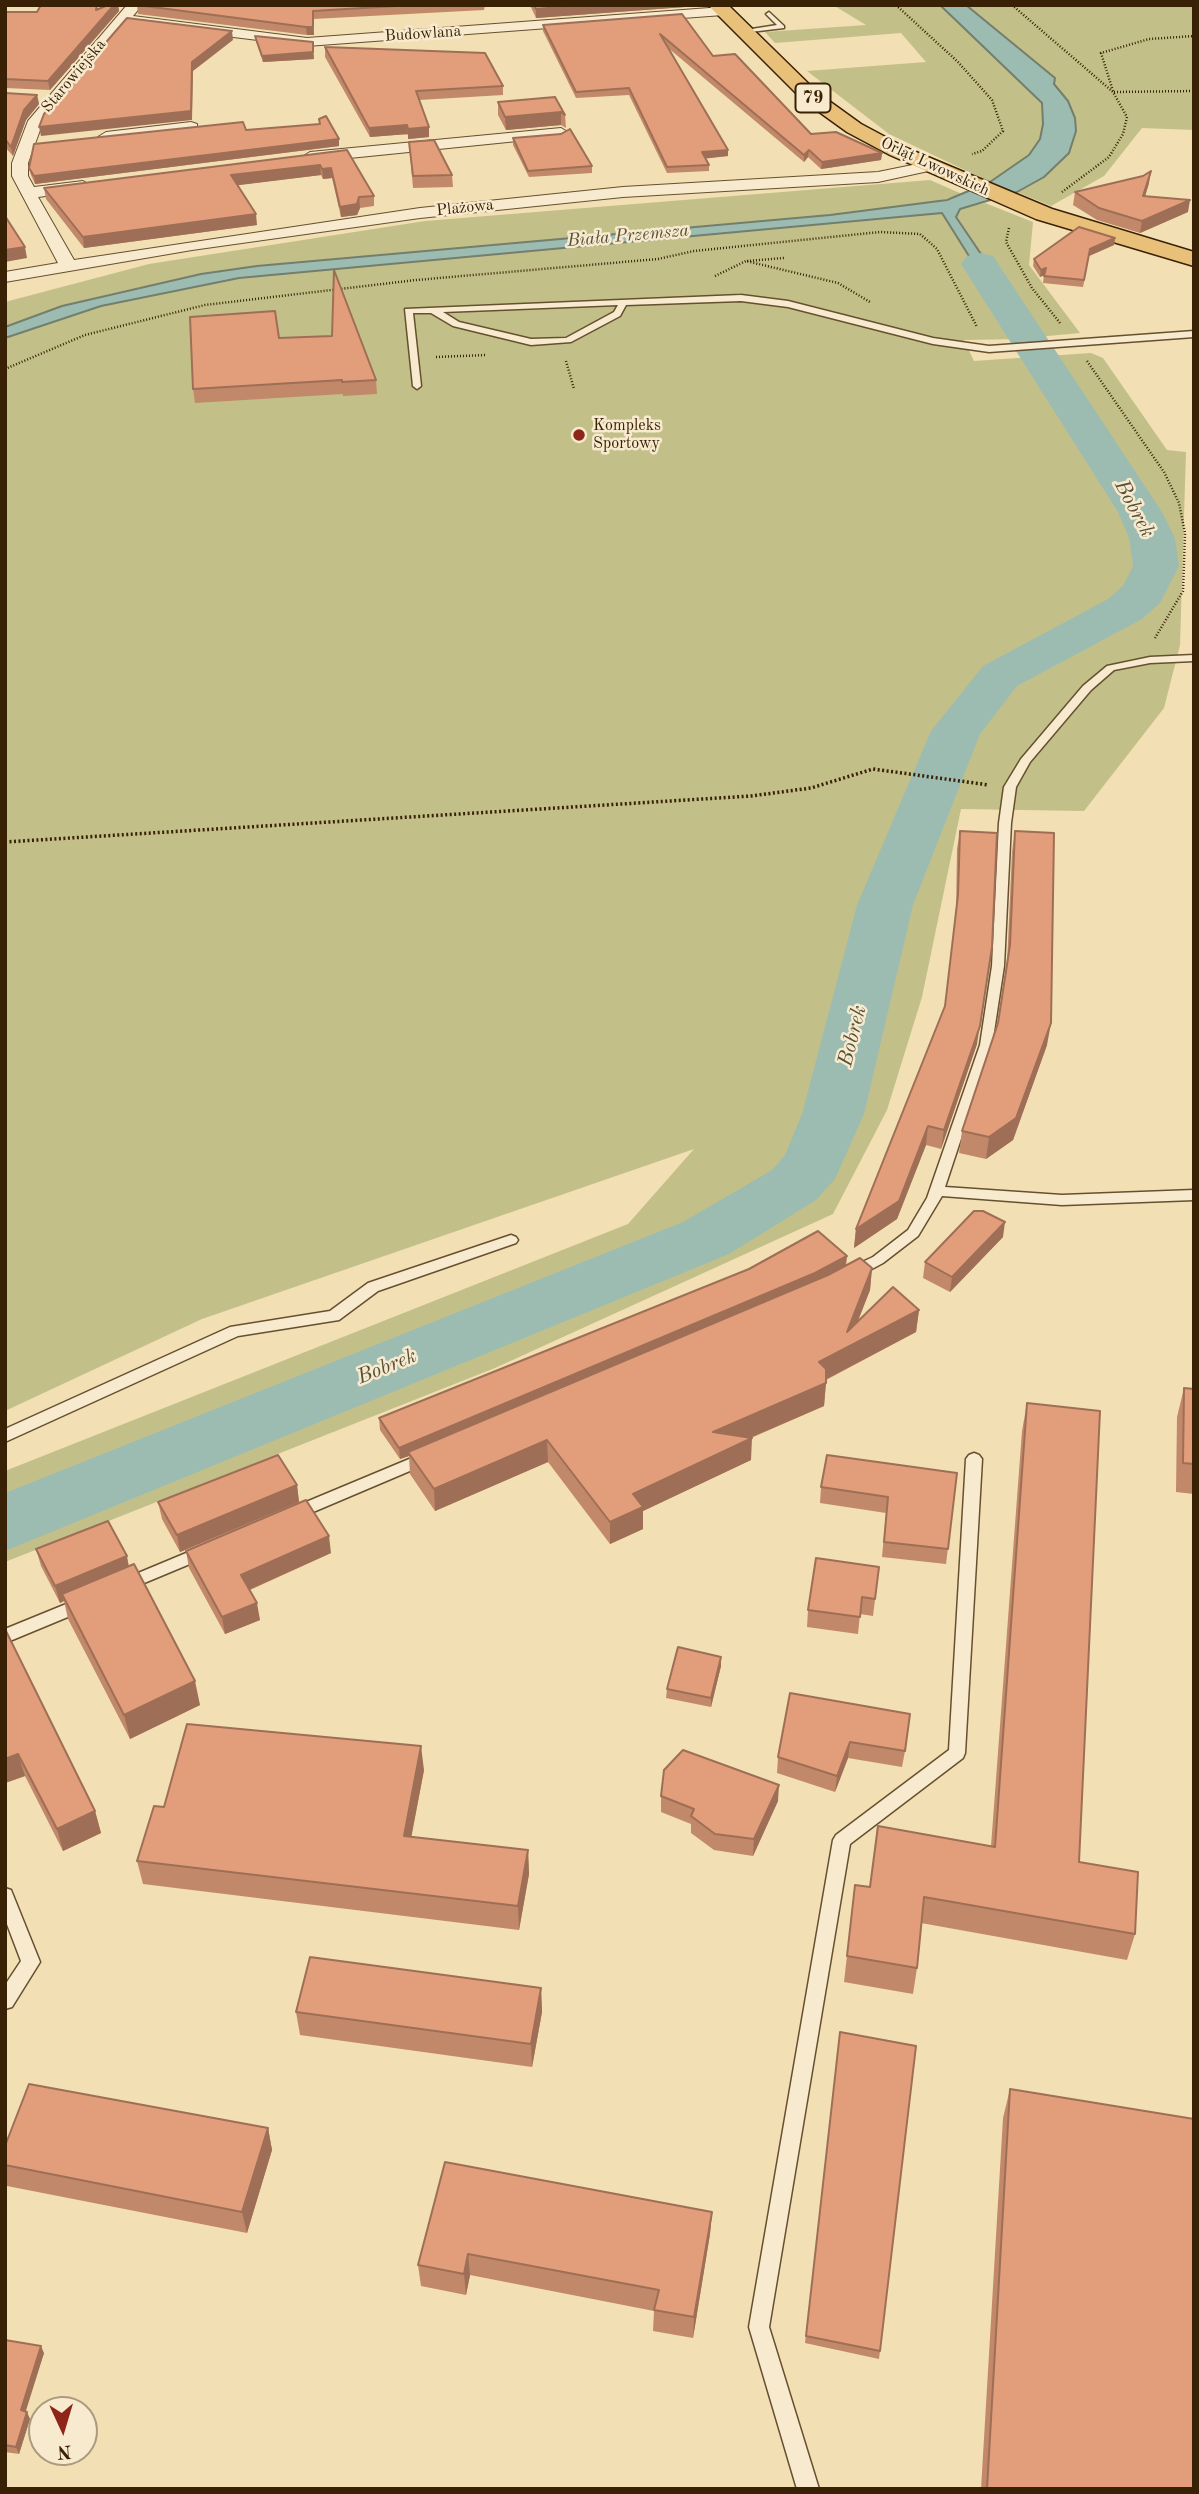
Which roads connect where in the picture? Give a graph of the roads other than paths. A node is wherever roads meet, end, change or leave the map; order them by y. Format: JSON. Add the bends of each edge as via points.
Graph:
{"nodes":[{"id":1,"x":135,"y":5,"type":"edge"},
{"id":2,"x":720,"y":8,"type":"edge"},
{"id":3,"x":769,"y":14,"type":"dead end"},
{"id":4,"x":123,"y":19,"type":"junction"},
{"id":5,"x":742,"y":31,"type":"junction"},
{"id":6,"x":29,"y":96,"type":"edge"},
{"id":7,"x":53,"y":98,"type":"junction"},
{"id":8,"x":191,"y":127,"type":"edge"},
{"id":9,"x":561,"y":133,"type":"edge"},
{"id":10,"x":96,"y":138,"type":"edge"},
{"id":11,"x":45,"y":144,"type":"edge"},
{"id":12,"x":26,"y":145,"type":"junction"},
{"id":13,"x":297,"y":159,"type":"edge"},
{"id":14,"x":927,"y":167,"type":"junction"},
{"id":15,"x":95,"y":184,"type":"edge"},
{"id":16,"x":28,"y":193,"type":"junction"},
{"id":17,"x":1194,"y":258,"type":"edge"},
{"id":18,"x":69,"y":267,"type":"junction"},
{"id":19,"x":5,"y":278,"type":"edge"},
{"id":20,"x":623,"y":303,"type":"junction"},
{"id":21,"x":433,"y":310,"type":"junction"},
{"id":22,"x":1194,"y":334,"type":"edge"},
{"id":23,"x":417,"y":386,"type":"dead end"},
{"id":24,"x":1194,"y":659,"type":"edge"},
{"id":25,"x":936,"y":1191,"type":"junction"},
{"id":26,"x":1194,"y":1195,"type":"edge"},
{"id":27,"x":511,"y":1240,"type":"dead end"},
{"id":28,"x":843,"y":1278,"type":"edge"},
{"id":29,"x":5,"y":1436,"type":"edge"},
{"id":30,"x":439,"y":1452,"type":"edge"},
{"id":31,"x":974,"y":1459,"type":"dead end"},
{"id":32,"x":274,"y":1522,"type":"edge"},
{"id":33,"x":223,"y":1543,"type":"edge"},
{"id":34,"x":5,"y":1636,"type":"edge"},
{"id":35,"x":5,"y":1896,"type":"edge"},
{"id":36,"x":5,"y":2001,"type":"edge"},
{"id":37,"x":808,"y":2489,"type":"edge"}],
"edges":[{"from":1,"to":4,"type":"street","name":"Starowiejska"},
{"from":2,"to":4,"type":"street","name":"Budowlana","via":[[307,42]]},
{"from":2,"to":5,"type":"main road","name":"Orląt Lwowskich","number":"79"},
{"from":3,"to":5,"type":"lane","via":[[782,27]]},
{"from":4,"to":7,"type":"street","name":"Starowiejska"},
{"from":5,"to":14,"type":"main road","name":"Orląt Lwowskich","number":"79","via":[[826,109]]},
{"from":6,"to":7,"type":"street"},
{"from":7,"to":12,"type":"street","name":"Starowiejska"},
{"from":8,"to":10,"type":"street"},
{"from":9,"to":13,"type":"street"},
{"from":11,"to":12,"type":"street"},
{"from":12,"to":16,"type":"street","name":"Starowiejska","via":[[20,176]]},
{"from":14,"to":17,"type":"main road","name":"Orląt Lwowskich","number":"79"},
{"from":14,"to":18,"type":"street","name":"Plażowa","via":[[878,177],[623,192],[447,210],[204,243]]},
{"from":15,"to":16,"type":"street"},
{"from":16,"to":18,"type":"street","name":"Starowiejska"},
{"from":18,"to":19,"type":"street","name":"Plażowa"},
{"from":20,"to":21,"type":"lane"},
{"from":20,"to":21,"type":"lane","via":[[617,314],[568,340],[531,342],[456,324]]},
{"from":20,"to":22,"type":"lane","via":[[767,300],[933,341],[989,349]]},
{"from":21,"to":23,"type":"lane","via":[[408,311]]},
{"from":24,"to":25,"type":"lane","via":[[1150,660],[1111,668],[1087,688],[1025,761],[1010,787],[998,966],[986,1045]]},
{"from":25,"to":26,"type":"lane","via":[[1062,1200]]},
{"from":25,"to":28,"type":"lane","via":[[912,1233],[878,1260]]},
{"from":27,"to":29,"type":"lane","via":[[373,1287],[334,1316],[234,1331]]},
{"from":30,"to":32,"type":"lane"},
{"from":31,"to":37,"type":"lane","via":[[957,1753],[842,1840],[759,2327]]},
{"from":33,"to":34,"type":"lane"},
{"from":35,"to":36,"type":"lane","via":[[31,1962]]}]}
